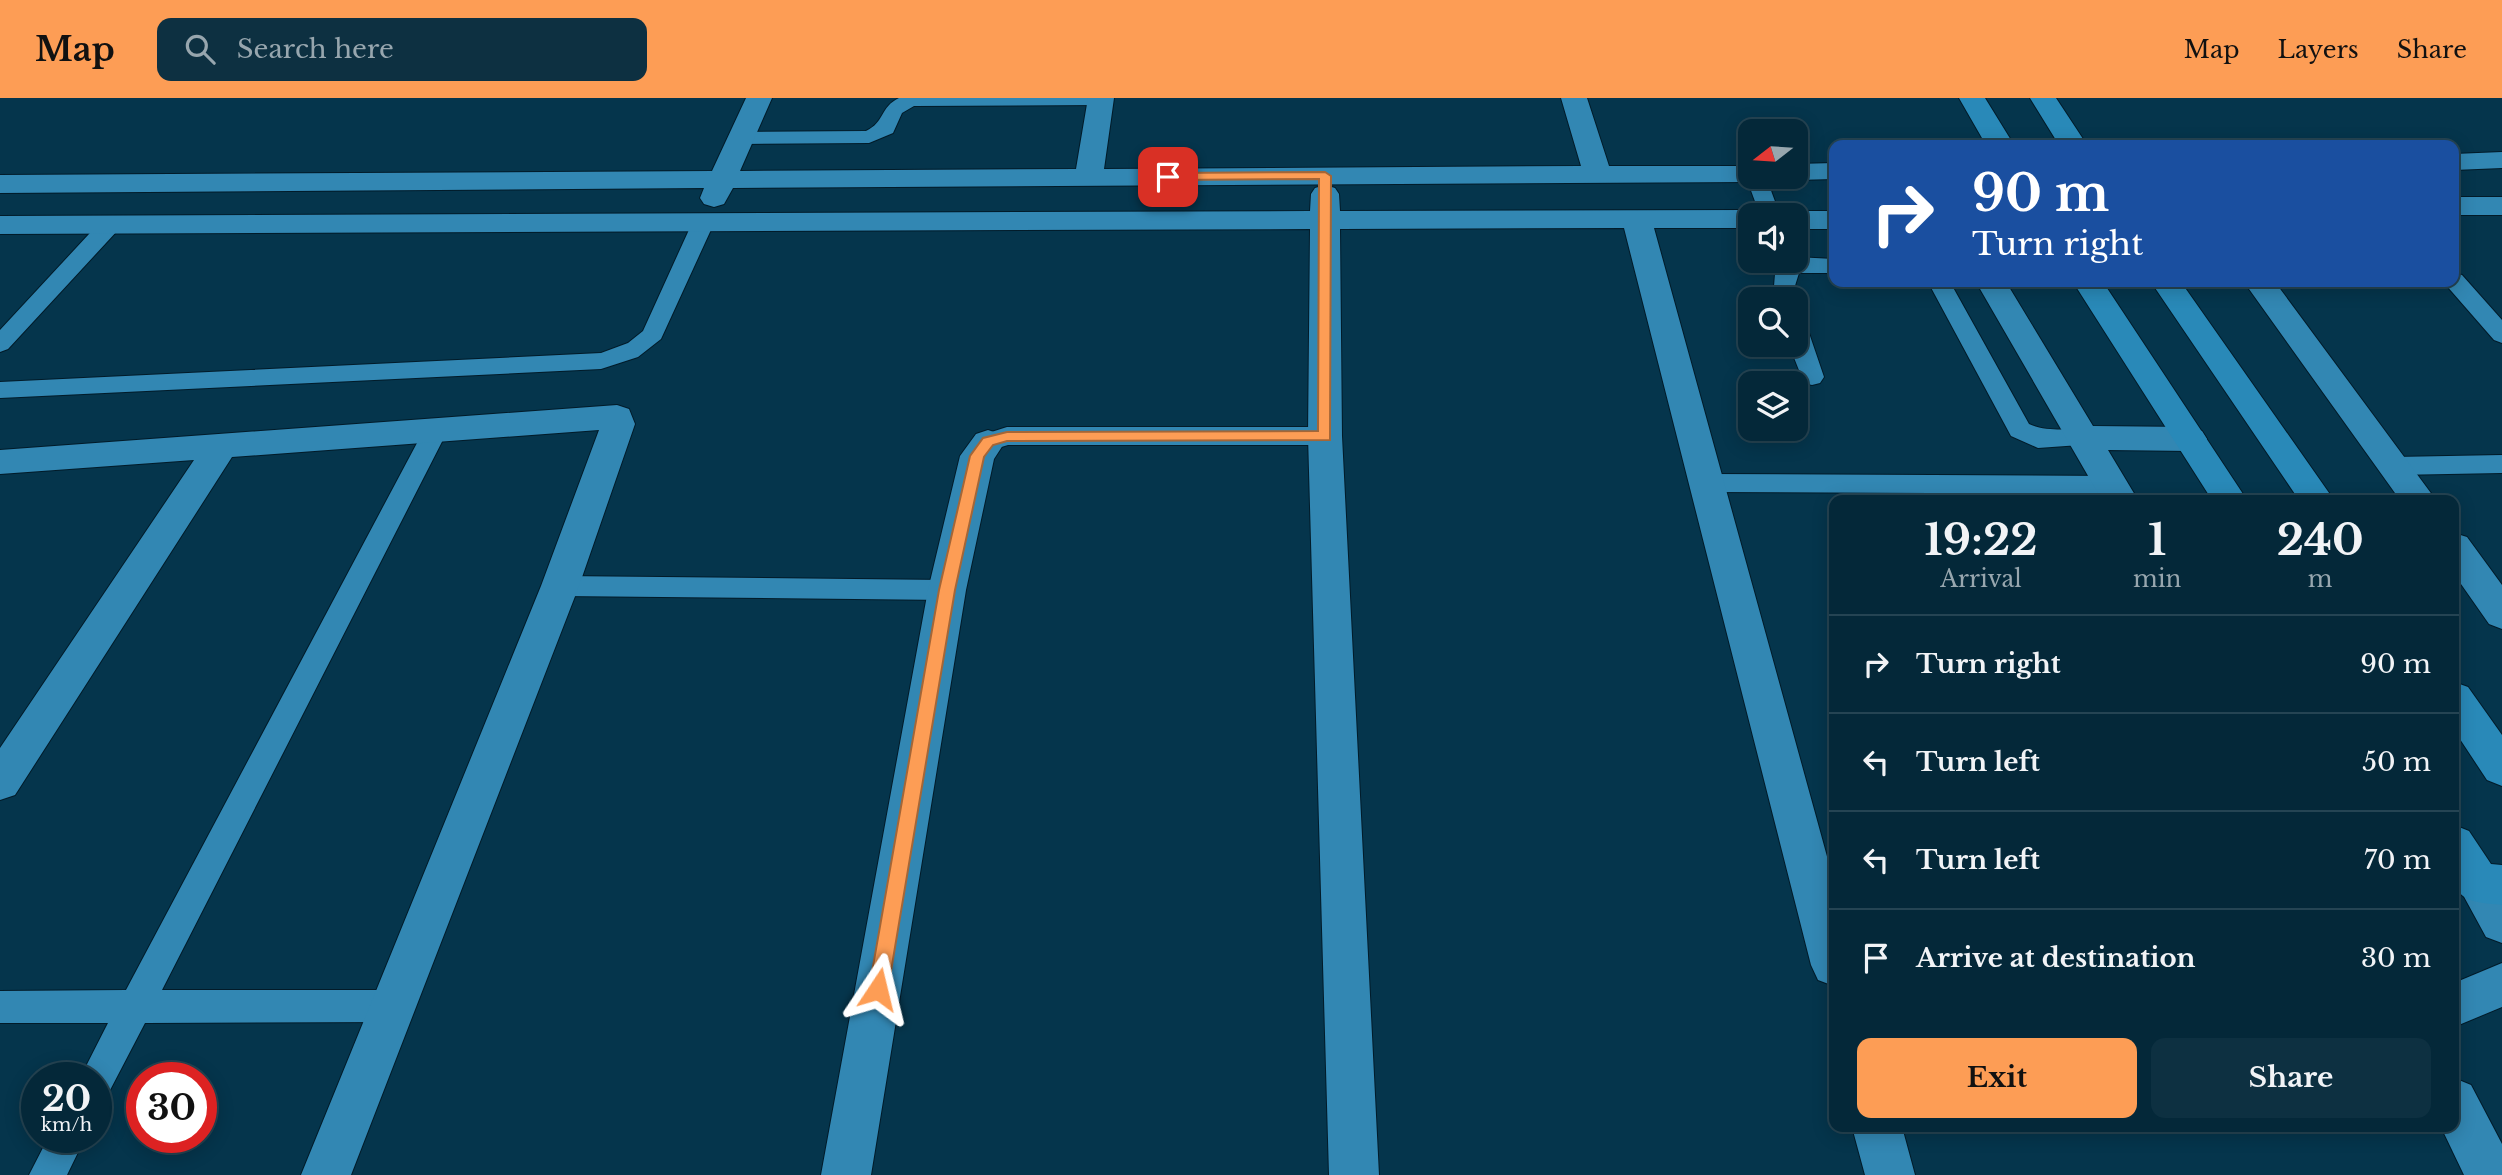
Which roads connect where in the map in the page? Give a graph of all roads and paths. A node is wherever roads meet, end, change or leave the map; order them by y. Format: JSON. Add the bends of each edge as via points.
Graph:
{"nodes":[{"id":1,"x":759,"y":98,"type":"edge"},
{"id":2,"x":1574,"y":98,"type":"edge"},
{"id":3,"x":1972,"y":98,"type":"edge"},
{"id":4,"x":2043,"y":98,"type":"edge"},
{"id":5,"x":1101,"y":99,"type":"edge"},
{"id":6,"x":742,"y":138,"type":"junction"},
{"id":7,"x":1997,"y":140,"type":"edge"},
{"id":8,"x":2070,"y":140,"type":"edge"},
{"id":9,"x":2502,"y":160,"type":"edge"},
{"id":10,"x":2459,"y":162,"type":"edge"},
{"id":11,"x":1829,"y":171,"type":"edge"},
{"id":12,"x":1808,"y":172,"type":"edge"},
{"id":13,"x":1598,"y":174,"type":"junction"},
{"id":14,"x":1738,"y":174,"type":"edge"},
{"id":15,"x":1325,"y":176,"type":"junction"},
{"id":16,"x":1089,"y":177,"type":"junction"},
{"id":17,"x":723,"y":180,"type":"junction"},
{"id":18,"x":0,"y":184,"type":"edge"},
{"id":19,"x":2459,"y":206,"type":"edge"},
{"id":20,"x":2502,"y":206,"type":"edge"},
{"id":21,"x":1738,"y":219,"type":"edge"},
{"id":22,"x":1325,"y":220,"type":"junction"},
{"id":23,"x":1637,"y":220,"type":"junction"},
{"id":24,"x":1808,"y":220,"type":"edge"},
{"id":25,"x":1829,"y":220,"type":"edge"},
{"id":26,"x":704,"y":221,"type":"junction"},
{"id":27,"x":0,"y":225,"type":"edge"},
{"id":28,"x":110,"y":225,"type":"junction"},
{"id":29,"x":1808,"y":264,"type":"edge"},
{"id":30,"x":1829,"y":266,"type":"edge"},
{"id":31,"x":2459,"y":286,"type":"edge"},
{"id":32,"x":1942,"y":287,"type":"edge"},
{"id":33,"x":1994,"y":287,"type":"edge"},
{"id":34,"x":2091,"y":287,"type":"edge"},
{"id":35,"x":2169,"y":287,"type":"edge"},
{"id":36,"x":2263,"y":287,"type":"edge"},
{"id":37,"x":2502,"y":335,"type":"edge"},
{"id":38,"x":0,"y":344,"type":"edge"},
{"id":39,"x":1805,"y":357,"type":"edge"},
{"id":40,"x":1812,"y":377,"type":"dead end"},
{"id":41,"x":0,"y":390,"type":"edge"},
{"id":42,"x":437,"y":428,"type":"junction"},
{"id":43,"x":1325,"y":436,"type":"junction"},
{"id":44,"x":2085,"y":438,"type":"junction"},
{"id":45,"x":2190,"y":439,"type":"junction"},
{"id":46,"x":988,"y":442,"type":"joint"},
{"id":47,"x":223,"y":444,"type":"junction"},
{"id":48,"x":1,"y":463,"type":"edge"},
{"id":49,"x":2502,"y":464,"type":"edge"},
{"id":50,"x":2394,"y":466,"type":"junction"},
{"id":51,"x":1706,"y":483,"type":"junction"},
{"id":52,"x":2115,"y":493,"type":"edge"},
{"id":53,"x":2227,"y":495,"type":"edge"},
{"id":54,"x":2314,"y":495,"type":"edge"},
{"id":55,"x":2415,"y":495,"type":"edge"},
{"id":56,"x":2459,"y":554,"type":"edge"},
{"id":57,"x":560,"y":586,"type":"junction"},
{"id":58,"x":947,"y":590,"type":"junction"},
{"id":59,"x":2502,"y":614,"type":"edge"},
{"id":60,"x":2459,"y":705,"type":"edge"},
{"id":61,"x":2502,"y":768,"type":"edge"},
{"id":62,"x":0,"y":782,"type":"edge"},
{"id":63,"x":2459,"y":849,"type":"edge"},
{"id":64,"x":2490,"y":883,"type":"edge"},
{"id":65,"x":2502,"y":922,"type":"edge"},
{"id":66,"x":1829,"y":946,"type":"edge"},
{"id":67,"x":2502,"y":985,"type":"edge"},
{"id":68,"x":2459,"y":1003,"type":"edge"},
{"id":69,"x":394,"y":1006,"type":"junction"},
{"id":70,"x":0,"y":1007,"type":"edge"},
{"id":71,"x":136,"y":1007,"type":"junction"},
{"id":72,"x":107,"y":1062,"type":"edge"},
{"id":73,"x":2459,"y":1112,"type":"edge"},
{"id":74,"x":1878,"y":1132,"type":"edge"},
{"id":75,"x":59,"y":1153,"type":"edge"},
{"id":76,"x":47,"y":1175,"type":"edge"},
{"id":77,"x":326,"y":1175,"type":"edge"},
{"id":78,"x":846,"y":1175,"type":"edge"},
{"id":79,"x":1354,"y":1175,"type":"edge"},
{"id":80,"x":1890,"y":1175,"type":"edge"},
{"id":81,"x":2491,"y":1175,"type":"edge"}],
"edges":[{"from":1,"to":6,"type":"street"},
{"from":2,"to":13,"type":"street"},
{"from":3,"to":7,"type":"street"},
{"from":4,"to":8,"type":"street"},
{"from":5,"to":6,"type":"lane","via":[[914,100],[893,108],[886,129],[869,137]]},
{"from":5,"to":16,"type":"street"},
{"from":6,"to":17,"type":"street"},
{"from":9,"to":10,"type":"street"},
{"from":11,"to":12,"type":"street"},
{"from":13,"to":14,"type":"street"},
{"from":13,"to":15,"type":"street"},
{"from":15,"to":16,"type":"street"},
{"from":15,"to":22,"type":"street"},
{"from":16,"to":17,"type":"street"},
{"from":17,"to":18,"type":"street"},
{"from":17,"to":26,"type":"street"},
{"from":19,"to":20,"type":"street"},
{"from":21,"to":23,"type":"street"},
{"from":22,"to":23,"type":"street"},
{"from":22,"to":26,"type":"street"},
{"from":22,"to":43,"type":"street"},
{"from":23,"to":51,"type":"street"},
{"from":24,"to":25,"type":"street"},
{"from":26,"to":28,"type":"street"},
{"from":26,"to":41,"type":"lane","via":[[645,345],[601,361]]},
{"from":27,"to":28,"type":"street"},
{"from":28,"to":38,"type":"lane"},
{"from":29,"to":30,"type":"lane"},
{"from":31,"to":37,"type":"lane"},
{"from":32,"to":44,"type":"lane","via":[[2020,430],[2038,439]]},
{"from":33,"to":44,"type":"street"},
{"from":34,"to":45,"type":"street"},
{"from":35,"to":54,"type":"street"},
{"from":36,"to":50,"type":"street"},
{"from":39,"to":40,"type":"lane"},
{"from":42,"to":47,"type":"street"},
{"from":42,"to":57,"type":"street","via":[[617,417]]},
{"from":42,"to":71,"type":"lane"},
{"from":43,"to":46,"type":"lane","via":[[1007,436]]},
{"from":43,"to":79,"type":"street"},
{"from":44,"to":45,"type":"street"},
{"from":44,"to":52,"type":"street"},
{"from":45,"to":53,"type":"street"},
{"from":46,"to":58,"type":"street","via":[[977,456]]},
{"from":47,"to":48,"type":"street"},
{"from":47,"to":62,"type":"street"},
{"from":49,"to":50,"type":"lane"},
{"from":50,"to":55,"type":"street"},
{"from":51,"to":52,"type":"lane"},
{"from":51,"to":66,"type":"street"},
{"from":56,"to":59,"type":"street"},
{"from":57,"to":58,"type":"lane"},
{"from":57,"to":69,"type":"street"},
{"from":58,"to":78,"type":"street"},
{"from":60,"to":61,"type":"street"},
{"from":63,"to":64,"type":"street"},
{"from":64,"to":65,"type":"street"},
{"from":67,"to":68,"type":"street"},
{"from":69,"to":71,"type":"lane"},
{"from":69,"to":77,"type":"street"},
{"from":70,"to":71,"type":"lane"},
{"from":71,"to":72,"type":"lane"},
{"from":73,"to":81,"type":"street"},
{"from":74,"to":80,"type":"street"},
{"from":75,"to":76,"type":"lane"}]}
